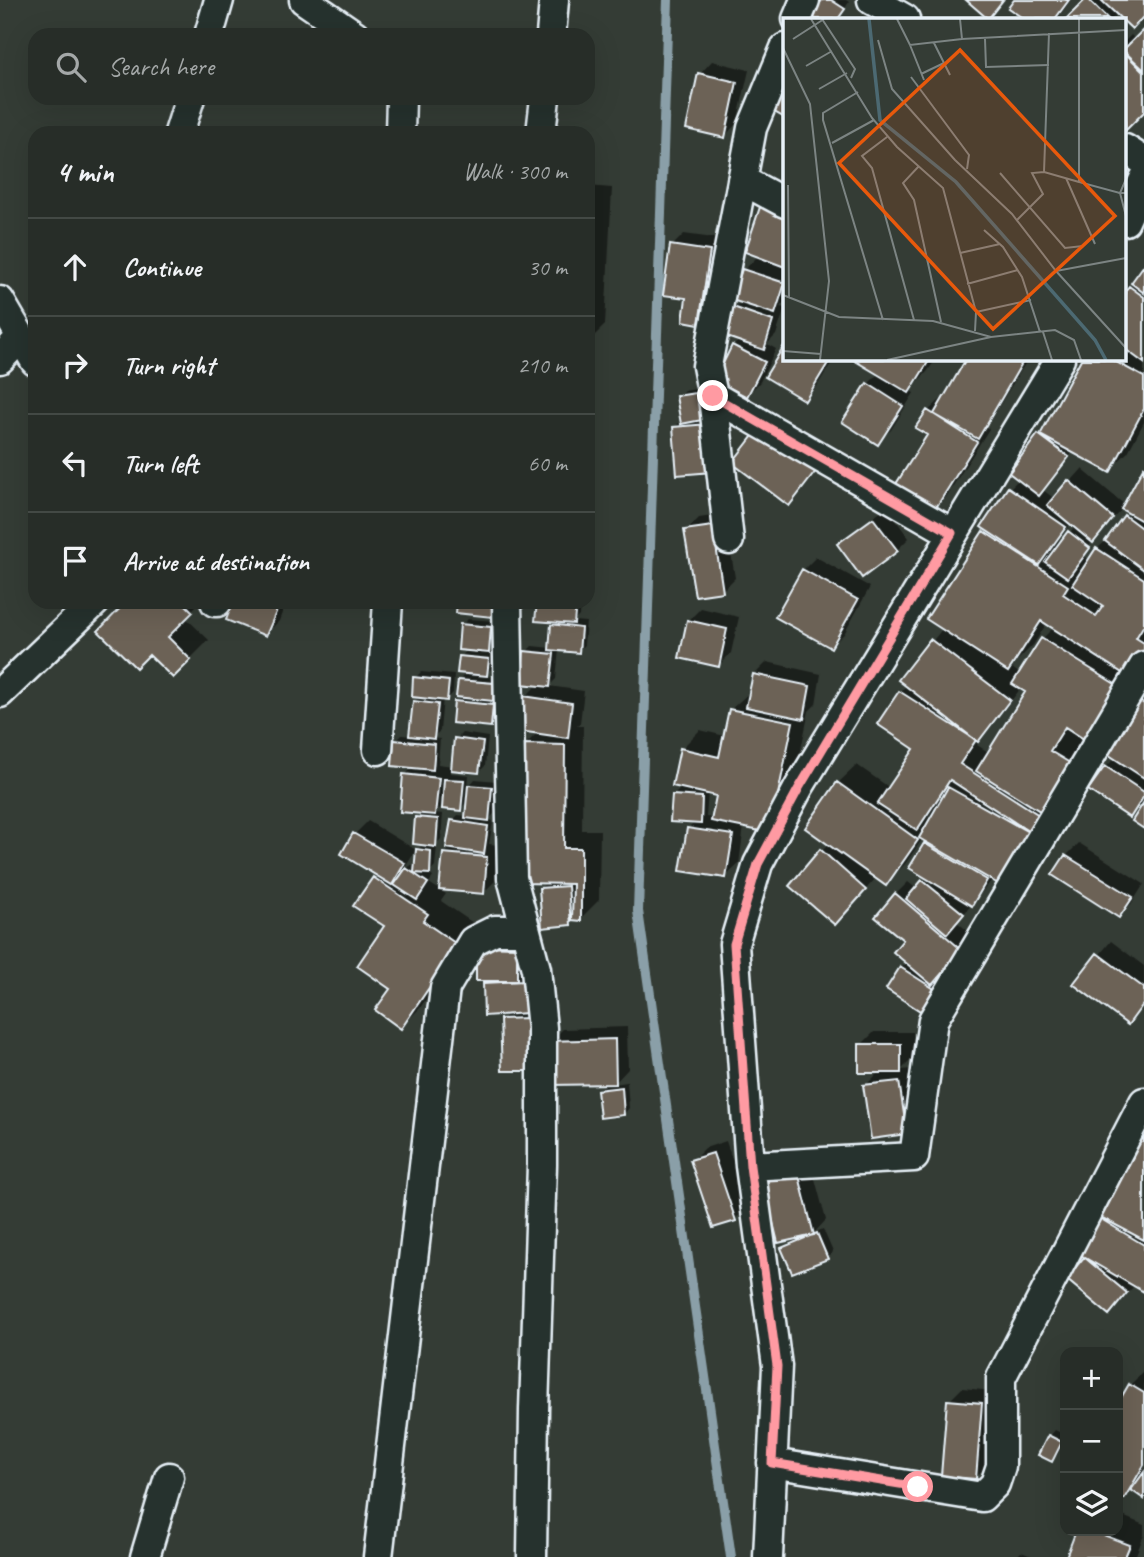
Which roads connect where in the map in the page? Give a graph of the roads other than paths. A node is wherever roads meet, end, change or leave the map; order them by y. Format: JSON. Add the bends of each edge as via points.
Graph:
{"nodes":[{"id":1,"x":219,"y":0,"type":"edge"},
{"id":2,"x":304,"y":0,"type":"edge"},
{"id":3,"x":554,"y":0,"type":"edge"},
{"id":4,"x":805,"y":0,"type":"edge"},
{"id":5,"x":872,"y":0,"type":"edge"},
{"id":6,"x":797,"y":18,"type":"edge"},
{"id":7,"x":903,"y":18,"type":"edge"},
{"id":8,"x":211,"y":28,"type":"edge"},
{"id":9,"x":345,"y":28,"type":"edge"},
{"id":10,"x":552,"y":28,"type":"edge"},
{"id":11,"x":783,"y":53,"type":"edge"},
{"id":12,"x":188,"y":105,"type":"edge"},
{"id":13,"x":401,"y":105,"type":"edge"},
{"id":14,"x":544,"y":105,"type":"edge"},
{"id":15,"x":181,"y":126,"type":"edge"},
{"id":16,"x":400,"y":126,"type":"edge"},
{"id":17,"x":542,"y":126,"type":"edge"},
{"id":18,"x":1126,"y":150,"type":"edge"},
{"id":19,"x":1144,"y":161,"type":"edge"},
{"id":20,"x":1144,"y":179,"type":"edge"},
{"id":21,"x":742,"y":180,"type":"junction"},
{"id":22,"x":783,"y":202,"type":"edge"},
{"id":23,"x":1126,"y":219,"type":"edge"},
{"id":24,"x":0,"y":301,"type":"edge"},
{"id":25,"x":28,"y":349,"type":"edge"},
{"id":26,"x":0,"y":359,"type":"edge"},
{"id":27,"x":1059,"y":360,"type":"edge"},
{"id":28,"x":713,"y":396,"type":"junction"},
{"id":29,"x":952,"y":533,"type":"junction"},
{"id":30,"x":729,"y":540,"type":"dead end"},
{"id":31,"x":88,"y":609,"type":"edge"},
{"id":32,"x":388,"y":609,"type":"edge"},
{"id":33,"x":508,"y":609,"type":"edge"},
{"id":34,"x":1144,"y":666,"type":"edge"},
{"id":35,"x":0,"y":693,"type":"edge"},
{"id":36,"x":378,"y":750,"type":"dead end"},
{"id":37,"x":525,"y":930,"type":"junction"},
{"id":38,"x":1144,"y":1102,"type":"edge"},
{"id":39,"x":750,"y":1166,"type":"junction"},
{"id":40,"x":772,"y":1463,"type":"junction"},
{"id":41,"x":169,"y":1477,"type":"dead end"},
{"id":42,"x":145,"y":1557,"type":"edge"},
{"id":43,"x":378,"y":1557,"type":"edge"},
{"id":44,"x":532,"y":1557,"type":"edge"},
{"id":45,"x":768,"y":1557,"type":"edge"}],
"edges":[{"from":1,"to":8,"type":"street"},
{"from":2,"to":9,"type":"street"},
{"from":3,"to":10,"type":"street"},
{"from":4,"to":6,"type":"street"},
{"from":5,"to":7,"type":"street"},
{"from":11,"to":21,"type":"street","via":[[752,128]]},
{"from":12,"to":15,"type":"street"},
{"from":13,"to":16,"type":"street"},
{"from":14,"to":17,"type":"street"},
{"from":18,"to":19,"type":"street"},
{"from":20,"to":23,"type":"street"},
{"from":21,"to":22,"type":"street"},
{"from":21,"to":28,"type":"street","via":[[707,366]]},
{"from":24,"to":25,"type":"street"},
{"from":25,"to":26,"type":"street"},
{"from":27,"to":29,"type":"street"},
{"from":28,"to":29,"type":"street"},
{"from":28,"to":30,"type":"street"},
{"from":29,"to":39,"type":"street","via":[[758,864],[734,944]]},
{"from":31,"to":35,"type":"street"},
{"from":32,"to":36,"type":"street"},
{"from":33,"to":37,"type":"street","via":[[512,878]]},
{"from":34,"to":39,"type":"street","via":[[933,1020],[914,1157]]},
{"from":37,"to":43,"type":"street","via":[[495,930],[472,941],[445,988]]},
{"from":37,"to":44,"type":"street","via":[[536,969],[542,1028]]},
{"from":38,"to":40,"type":"street","via":[[1001,1378],[1001,1466],[995,1484],[982,1496]]},
{"from":39,"to":40,"type":"street","via":[[777,1366]]},
{"from":40,"to":45,"type":"street"},
{"from":41,"to":42,"type":"street"}]}
